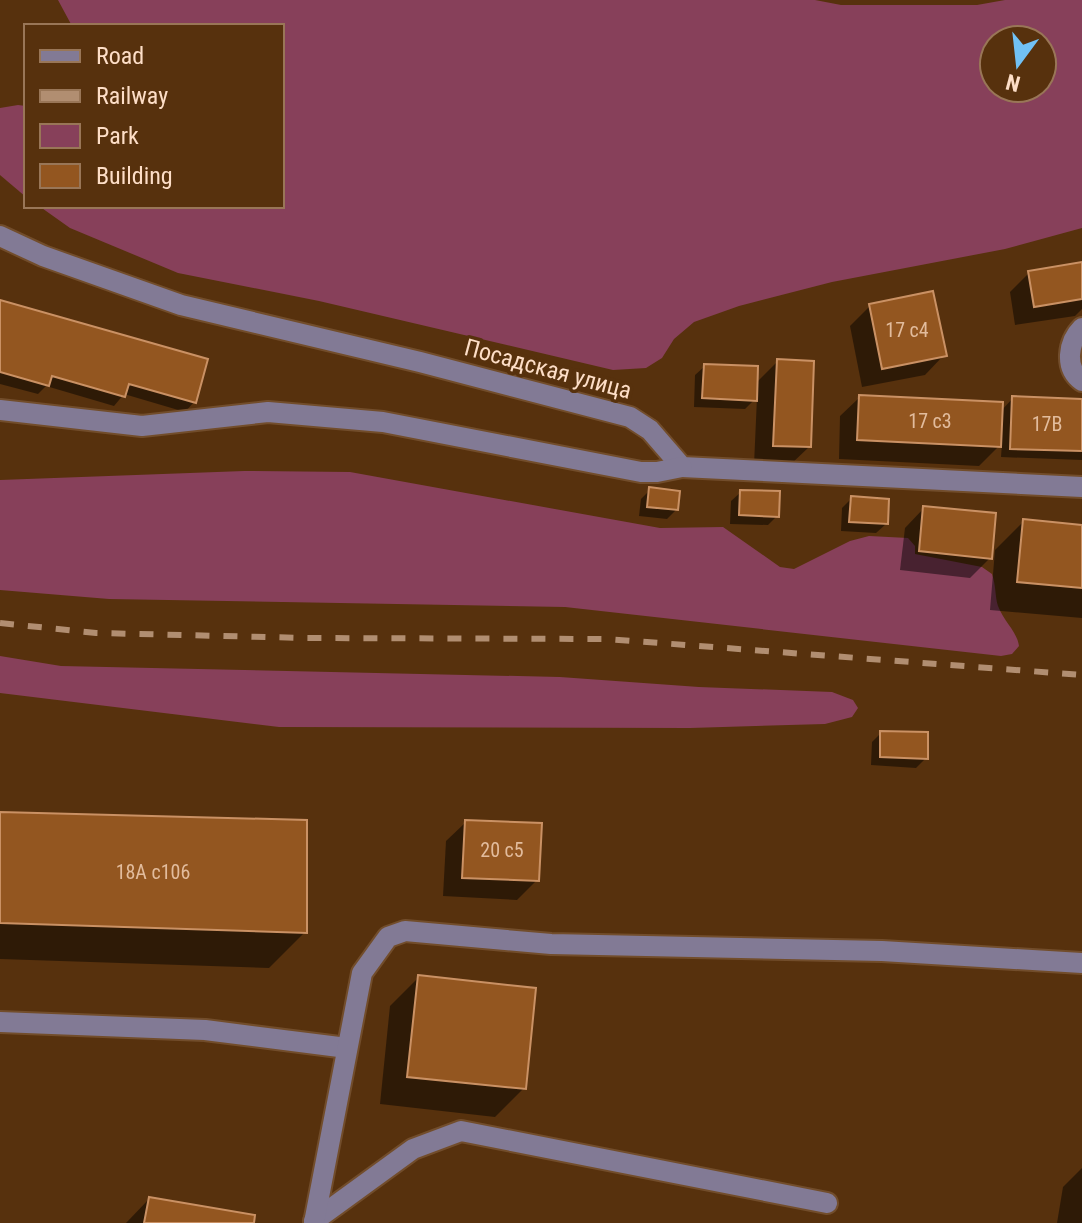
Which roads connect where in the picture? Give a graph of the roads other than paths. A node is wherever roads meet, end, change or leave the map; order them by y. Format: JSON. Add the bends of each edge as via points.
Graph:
{"nodes":[{"id":1,"x":0,"y":236,"type":"edge"},
{"id":2,"x":1082,"y":328,"type":"edge"},
{"id":3,"x":1082,"y":381,"type":"edge"},
{"id":4,"x":0,"y":410,"type":"edge"},
{"id":5,"x":682,"y":467,"type":"junction"},
{"id":6,"x":1082,"y":487,"type":"edge"},
{"id":7,"x":1082,"y":963,"type":"edge"},
{"id":8,"x":0,"y":1022,"type":"edge"},
{"id":9,"x":347,"y":1048,"type":"junction"},
{"id":10,"x":827,"y":1203,"type":"dead end"},
{"id":11,"x":314,"y":1222,"type":"edge"}],
"edges":[{"from":1,"to":5,"type":"lane","name":"Посадская улица","via":[[181,305],[630,417],[650,430]]},
{"from":2,"to":3,"type":"lane","via":[[1073,338],[1070,364]]},
{"from":4,"to":5,"type":"lane","via":[[142,426],[268,412],[297,414],[383,422],[641,472]]},
{"from":5,"to":6,"type":"lane"},
{"from":7,"to":9,"type":"lane","via":[[882,951],[551,944],[405,931],[388,937],[362,973]]},
{"from":8,"to":9,"type":"lane","via":[[205,1030]]},
{"from":9,"to":11,"type":"lane"},
{"from":10,"to":11,"type":"lane","via":[[461,1131],[413,1149]]}]}
